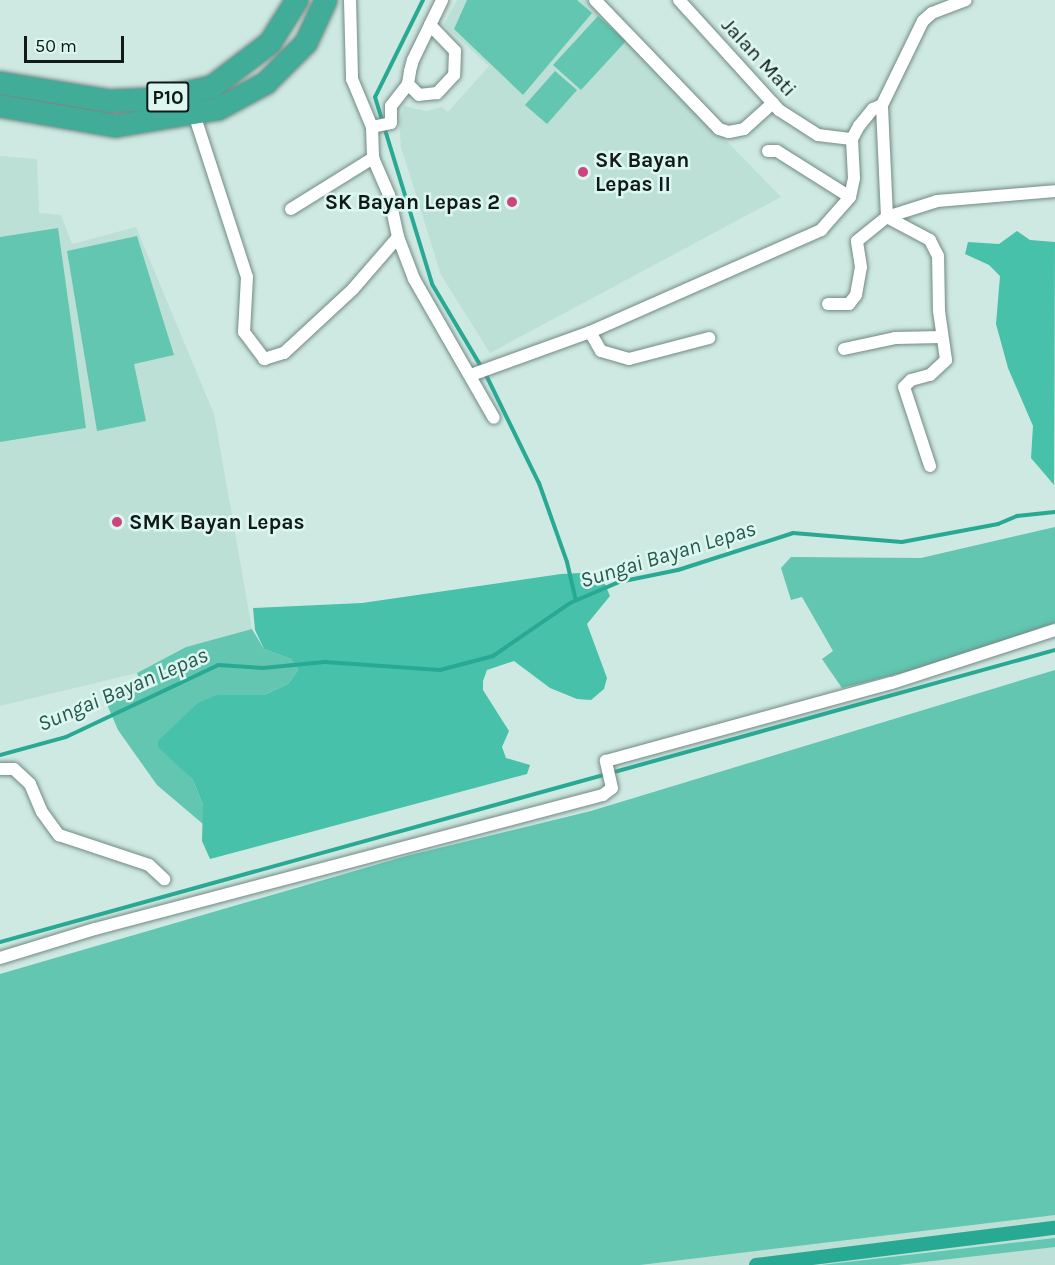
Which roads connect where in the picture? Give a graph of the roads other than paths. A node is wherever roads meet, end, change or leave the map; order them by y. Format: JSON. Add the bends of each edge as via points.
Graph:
{"nodes":[{"id":1,"x":297,"y":0,"type":"edge"},
{"id":2,"x":326,"y":0,"type":"edge"},
{"id":3,"x":350,"y":0,"type":"edge"},
{"id":4,"x":442,"y":0,"type":"edge"},
{"id":5,"x":595,"y":0,"type":"edge"},
{"id":6,"x":679,"y":0,"type":"edge"},
{"id":7,"x":966,"y":0,"type":"edge"},
{"id":8,"x":430,"y":25,"type":"junction"},
{"id":9,"x":0,"y":83,"type":"edge"},
{"id":10,"x":408,"y":84,"type":"junction"},
{"id":11,"x":773,"y":103,"type":"junction"},
{"id":12,"x":882,"y":105,"type":"junction"},
{"id":13,"x":0,"y":106,"type":"edge"},
{"id":14,"x":194,"y":114,"type":"junction"},
{"id":15,"x":379,"y":126,"type":"junction"},
{"id":16,"x":852,"y":139,"type":"junction"},
{"id":17,"x":768,"y":151,"type":"dead end"},
{"id":18,"x":373,"y":158,"type":"junction"},
{"id":19,"x":1055,"y":191,"type":"edge"},
{"id":20,"x":850,"y":197,"type":"junction"},
{"id":21,"x":291,"y":208,"type":"dead end"},
{"id":22,"x":887,"y":217,"type":"junction"},
{"id":23,"x":398,"y":237,"type":"junction"},
{"id":24,"x":828,"y":304,"type":"dead end"},
{"id":25,"x":590,"y":332,"type":"junction"},
{"id":26,"x":942,"y":337,"type":"junction"},
{"id":27,"x":709,"y":338,"type":"dead end"},
{"id":28,"x":844,"y":349,"type":"dead end"},
{"id":29,"x":473,"y":374,"type":"junction"},
{"id":30,"x":494,"y":418,"type":"dead end"},
{"id":31,"x":930,"y":466,"type":"dead end"},
{"id":32,"x":1055,"y":630,"type":"edge"},
{"id":33,"x":0,"y":769,"type":"edge"},
{"id":34,"x":164,"y":879,"type":"dead end"},
{"id":35,"x":0,"y":958,"type":"edge"}],
"edges":[{"from":1,"to":9,"type":"highway","number":"P10","via":[[270,43],[212,87],[158,99],[109,101]]},
{"from":2,"to":14,"type":"highway","number":"P10","via":[[306,43],[266,83],[218,109]]},
{"from":3,"to":15,"type":"street","via":[[352,79]]},
{"from":4,"to":8,"type":"street"},
{"from":5,"to":11,"type":"street","via":[[719,129],[744,129]]},
{"from":6,"to":11,"type":"street","name":"Jalan Mati"},
{"from":7,"to":12,"type":"street","via":[[932,13],[923,21]]},
{"from":8,"to":10,"type":"street","via":[[413,60]]},
{"from":8,"to":10,"type":"street","via":[[455,51],[454,75],[445,88],[429,95],[419,95]]},
{"from":10,"to":15,"type":"street","via":[[391,106],[391,123]]},
{"from":11,"to":16,"type":"street","name":"Jalan Mati","via":[[818,135]]},
{"from":12,"to":16,"type":"street","via":[[866,116]]},
{"from":12,"to":22,"type":"street"},
{"from":13,"to":14,"type":"highway","number":"P10","via":[[116,126]]},
{"from":14,"to":23,"type":"street","via":[[248,277],[244,332],[264,359],[284,353],[353,289]]},
{"from":15,"to":18,"type":"street"},
{"from":16,"to":20,"type":"street","via":[[854,178]]},
{"from":17,"to":20,"type":"street","via":[[777,151]]},
{"from":18,"to":21,"type":"street"},
{"from":18,"to":23,"type":"street","via":[[389,195]]},
{"from":19,"to":22,"type":"street","via":[[937,201]]},
{"from":20,"to":25,"type":"street","via":[[821,230]]},
{"from":22,"to":24,"type":"street","via":[[857,241],[861,267],[856,295],[849,304]]},
{"from":22,"to":26,"type":"street","via":[[918,232],[936,248]]},
{"from":23,"to":29,"type":"street","via":[[414,279]]},
{"from":25,"to":27,"type":"street","via":[[601,351],[629,359]]},
{"from":25,"to":29,"type":"street"},
{"from":26,"to":28,"type":"street","via":[[895,338]]},
{"from":26,"to":31,"type":"street","via":[[946,360],[943,366],[904,387]]},
{"from":29,"to":30,"type":"street"},
{"from":32,"to":35,"type":"street","via":[[892,683],[606,761],[612,784],[610,792],[603,795],[94,929]]},
{"from":33,"to":34,"type":"street","via":[[14,769],[30,784],[42,812],[59,835],[149,865]]}]}
